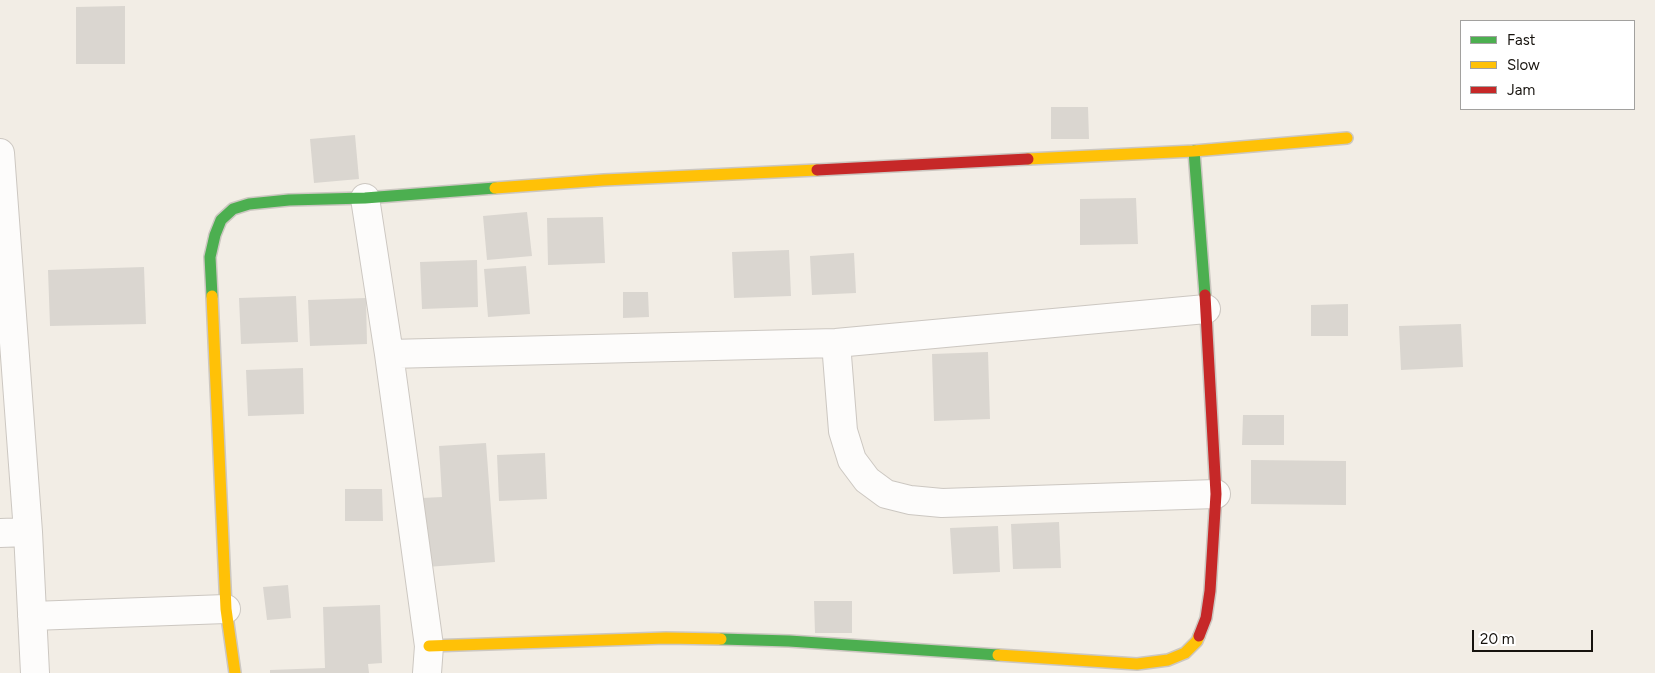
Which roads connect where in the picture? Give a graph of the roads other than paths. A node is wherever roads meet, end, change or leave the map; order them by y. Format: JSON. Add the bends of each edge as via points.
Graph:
{"nodes":[{"id":1,"x":1347,"y":138,"type":"dead end"},
{"id":2,"x":1194,"y":151,"type":"junction"},
{"id":3,"x":0,"y":153,"type":"edge"},
{"id":4,"x":2,"y":196,"type":"edge"},
{"id":5,"x":366,"y":198,"type":"junction"},
{"id":6,"x":1206,"y":309,"type":"junction"},
{"id":7,"x":836,"y":343,"type":"junction"},
{"id":8,"x":389,"y":354,"type":"junction"},
{"id":9,"x":1216,"y":494,"type":"junction"},
{"id":10,"x":28,"y":532,"type":"junction"},
{"id":11,"x":0,"y":533,"type":"edge"},
{"id":12,"x":226,"y":610,"type":"junction"},
{"id":13,"x":32,"y":616,"type":"junction"},
{"id":14,"x":429,"y":646,"type":"junction"},
{"id":15,"x":35,"y":673,"type":"edge"},
{"id":16,"x":235,"y":673,"type":"edge"},
{"id":17,"x":427,"y":673,"type":"edge"}],
"edges":[{"from":1,"to":2,"type":"street"},
{"from":2,"to":5,"type":"street","via":[[604,180]]},
{"from":2,"to":6,"type":"street"},
{"from":3,"to":4,"type":"street"},
{"from":4,"to":10,"type":"street"},
{"from":5,"to":8,"type":"street"},
{"from":5,"to":12,"type":"street","via":[[249,204],[233,209],[221,220],[215,235],[210,267]]},
{"from":6,"to":7,"type":"street"},
{"from":6,"to":9,"type":"street"},
{"from":7,"to":8,"type":"street"},
{"from":7,"to":9,"type":"street","via":[[843,430],[852,460],[867,480],[886,494],[942,503]]},
{"from":8,"to":14,"type":"street"},
{"from":9,"to":14,"type":"street","via":[[1206,618],[1197,641],[1185,653],[1168,660],[1137,664],[789,641],[666,638]]},
{"from":10,"to":11,"type":"street"},
{"from":10,"to":13,"type":"street"},
{"from":12,"to":13,"type":"street"},
{"from":12,"to":16,"type":"street"},
{"from":13,"to":15,"type":"street"},
{"from":14,"to":17,"type":"street"}]}
